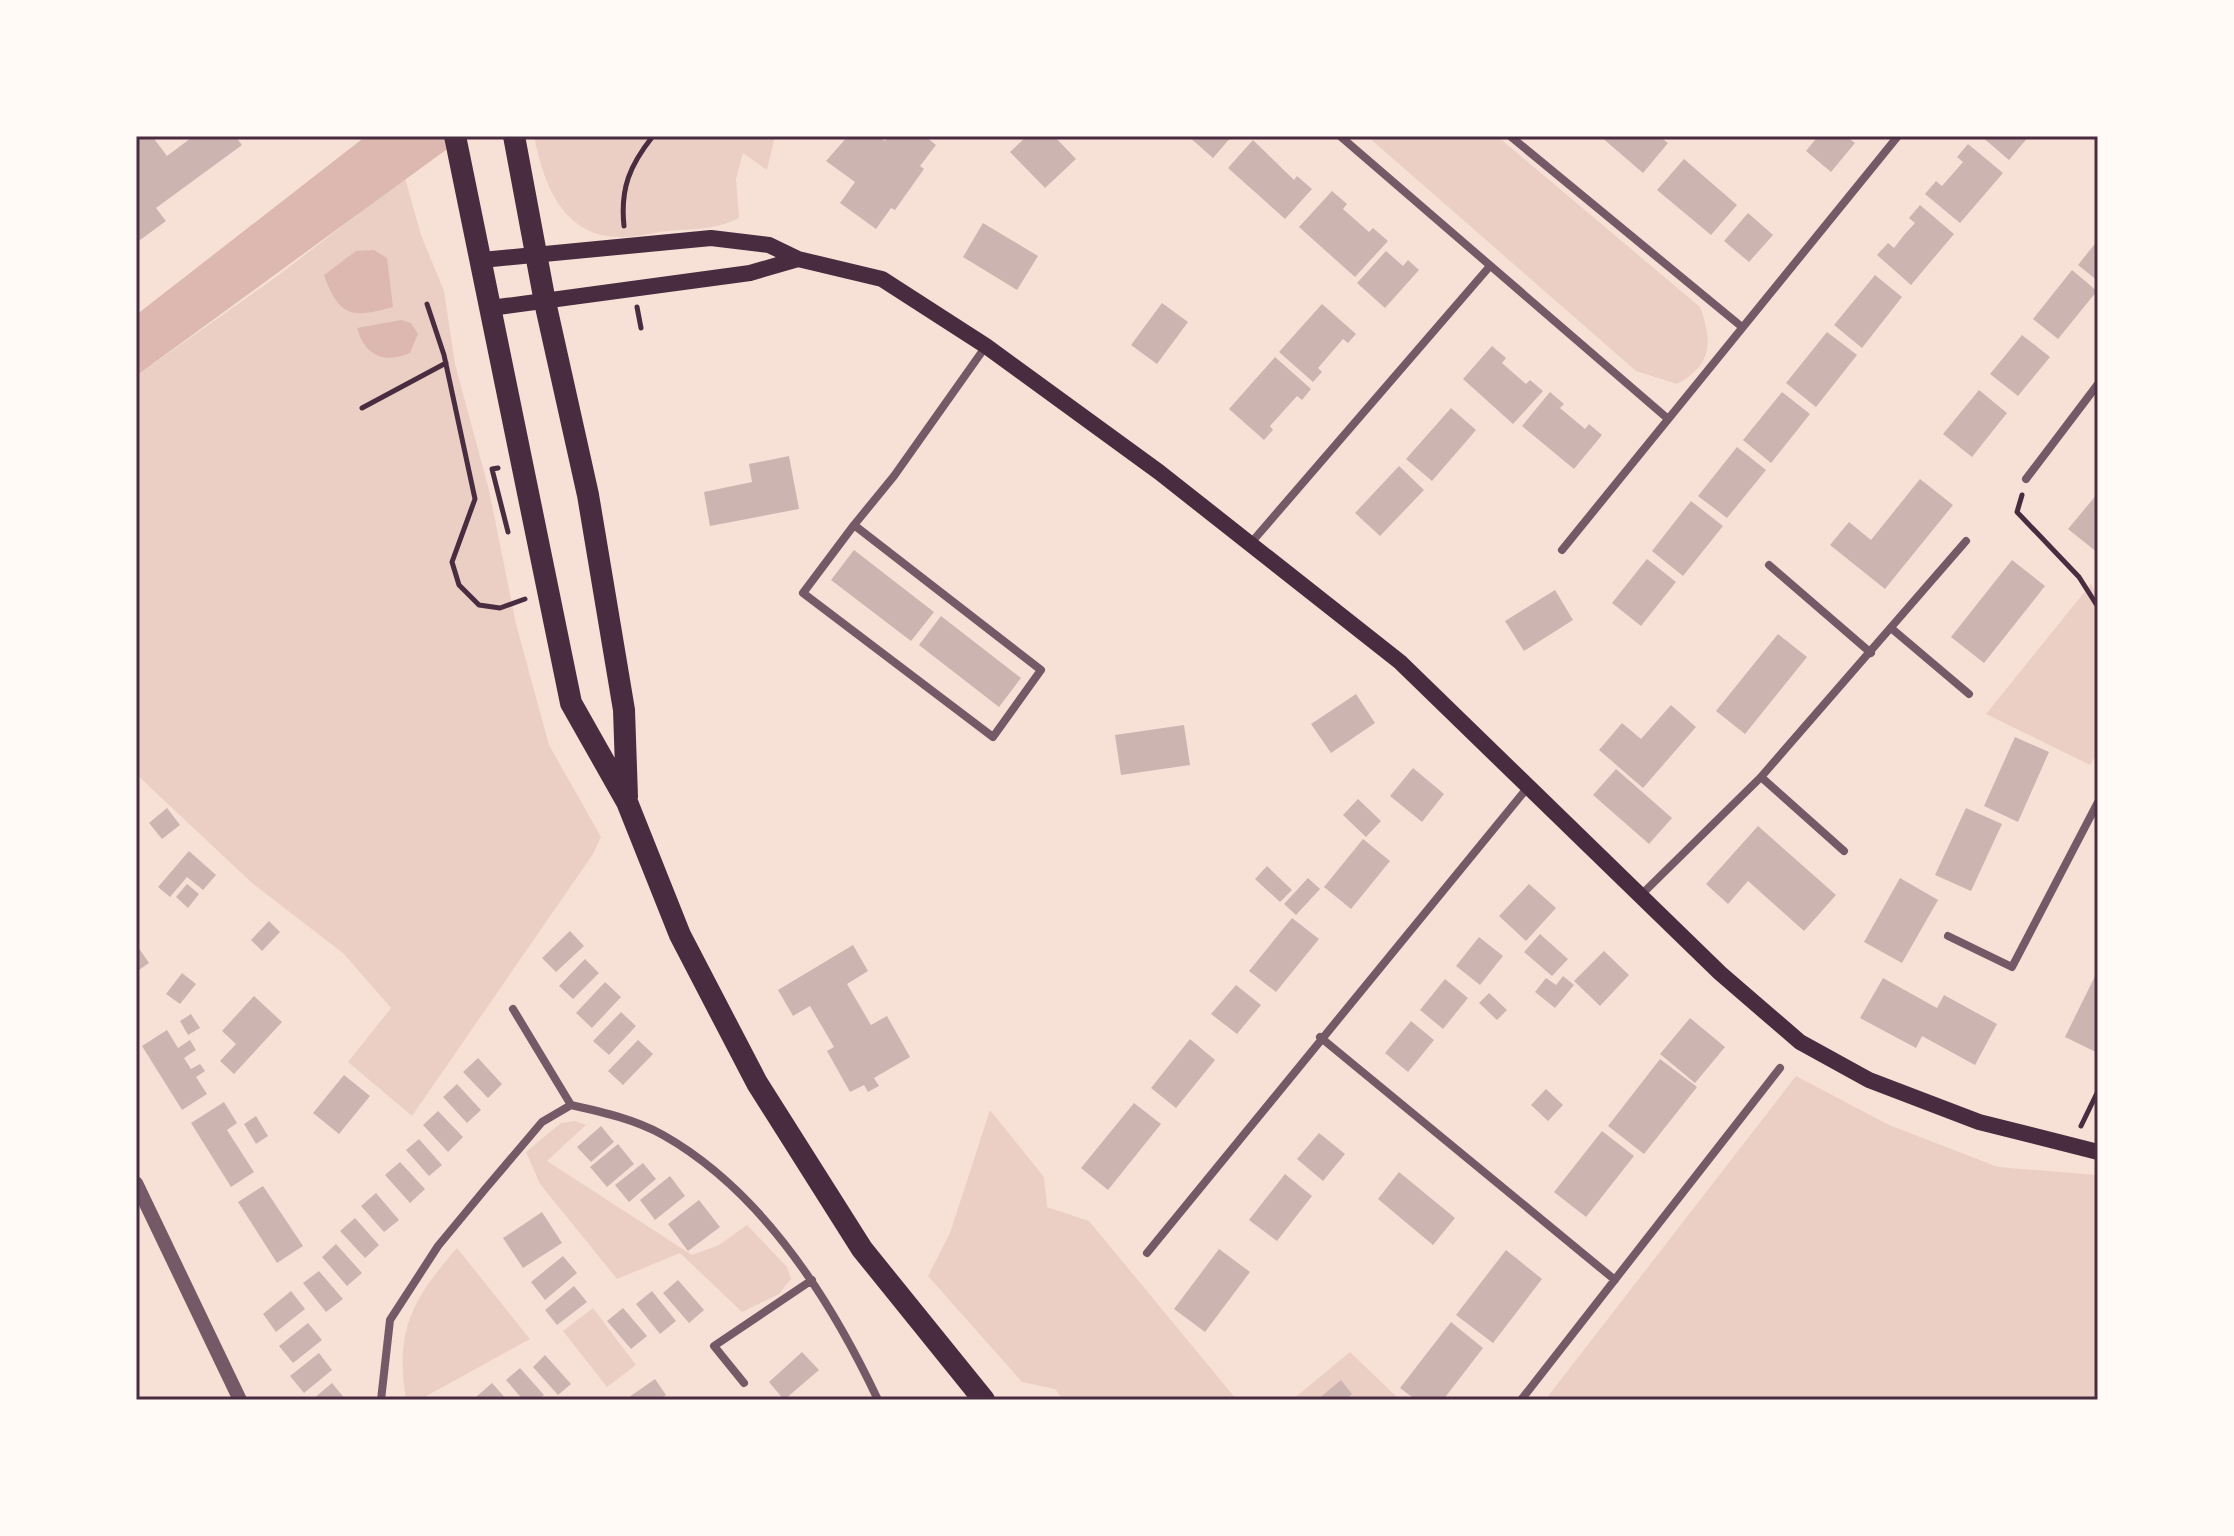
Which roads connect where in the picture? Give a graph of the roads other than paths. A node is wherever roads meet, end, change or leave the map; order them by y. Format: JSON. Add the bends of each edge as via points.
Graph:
{"nodes":[{"id":1,"x":455,"y":136,"type":"edge"},
{"id":2,"x":514,"y":136,"type":"edge"},
{"id":3,"x":1340,"y":136,"type":"edge"},
{"id":4,"x":1510,"y":136,"type":"edge"},
{"id":5,"x":1898,"y":136,"type":"edge"},
{"id":6,"x":537,"y":256,"type":"junction"},
{"id":7,"x":798,"y":259,"type":"junction"},
{"id":8,"x":482,"y":260,"type":"junction"},
{"id":9,"x":1490,"y":266,"type":"junction"},
{"id":10,"x":545,"y":302,"type":"junction"},
{"id":11,"x":491,"y":308,"type":"junction"},
{"id":12,"x":1742,"y":327,"type":"junction"},
{"id":13,"x":986,"y":346,"type":"junction"},
{"id":14,"x":2098,"y":384,"type":"edge"},
{"id":15,"x":1667,"y":418,"type":"junction"},
{"id":16,"x":2026,"y":479,"type":"road end"},
{"id":17,"x":854,"y":525,"type":"junction"},
{"id":18,"x":1966,"y":541,"type":"dead end"},
{"id":19,"x":1250,"y":544,"type":"junction"},
{"id":20,"x":1562,"y":550,"type":"dead end"},
{"id":21,"x":1769,"y":565,"type":"dead end"},
{"id":22,"x":1891,"y":628,"type":"junction"},
{"id":23,"x":1871,"y":653,"type":"junction"},
{"id":24,"x":1969,"y":694,"type":"dead end"},
{"id":25,"x":1761,"y":777,"type":"junction"},
{"id":26,"x":1528,"y":787,"type":"junction"},
{"id":27,"x":627,"y":802,"type":"junction"},
{"id":28,"x":2098,"y":802,"type":"edge"},
{"id":29,"x":1844,"y":851,"type":"dead end"},
{"id":30,"x":1641,"y":895,"type":"junction"},
{"id":31,"x":1948,"y":936,"type":"dead end"},
{"id":32,"x":513,"y":1009,"type":"dead end"},
{"id":33,"x":1320,"y":1037,"type":"junction"},
{"id":34,"x":1780,"y":1068,"type":"dead end"},
{"id":35,"x":571,"y":1105,"type":"junction"},
{"id":36,"x":2098,"y":1152,"type":"edge"},
{"id":37,"x":136,"y":1183,"type":"edge"},
{"id":38,"x":1147,"y":1253,"type":"dead end"},
{"id":39,"x":812,"y":1280,"type":"junction"},
{"id":40,"x":1615,"y":1280,"type":"junction"},
{"id":41,"x":744,"y":1383,"type":"dead end"},
{"id":42,"x":240,"y":1400,"type":"edge"},
{"id":43,"x":381,"y":1400,"type":"edge"},
{"id":44,"x":878,"y":1400,"type":"edge"},
{"id":45,"x":984,"y":1400,"type":"edge"},
{"id":46,"x":1521,"y":1400,"type":"edge"}],
"edges":[{"from":1,"to":8,"type":"highway"},
{"from":2,"to":6,"type":"highway"},
{"from":3,"to":9,"type":"street"},
{"from":4,"to":12,"type":"street"},
{"from":5,"to":12,"type":"street"},
{"from":6,"to":7,"type":"main road","via":[[711,238],[769,245]]},
{"from":6,"to":8,"type":"main road"},
{"from":6,"to":10,"type":"highway"},
{"from":7,"to":10,"type":"main road","via":[[750,273]]},
{"from":7,"to":13,"type":"main road","via":[[882,279]]},
{"from":8,"to":11,"type":"highway"},
{"from":9,"to":15,"type":"street"},
{"from":9,"to":19,"type":"street"},
{"from":10,"to":11,"type":"main road"},
{"from":10,"to":27,"type":"highway","via":[[588,495],[624,710]]},
{"from":11,"to":27,"type":"highway","via":[[571,703]]},
{"from":12,"to":15,"type":"street"},
{"from":13,"to":17,"type":"street"},
{"from":13,"to":19,"type":"main road"},
{"from":14,"to":16,"type":"street"},
{"from":15,"to":20,"type":"street"},
{"from":17,"to":17,"type":"street","via":[[1041,670],[993,737],[803,593]]},
{"from":18,"to":22,"type":"street"},
{"from":19,"to":26,"type":"main road","via":[[1400,662]]},
{"from":21,"to":23,"type":"street"},
{"from":22,"to":23,"type":"street"},
{"from":22,"to":24,"type":"street"},
{"from":23,"to":25,"type":"street"},
{"from":25,"to":29,"type":"street"},
{"from":25,"to":30,"type":"street"},
{"from":26,"to":30,"type":"main road"},
{"from":26,"to":33,"type":"street"},
{"from":27,"to":45,"type":"highway","via":[[680,935],[757,1083],[862,1249]]},
{"from":28,"to":31,"type":"street","via":[[2012,967]]},
{"from":30,"to":36,"type":"main road","via":[[1800,1042],[1869,1080],[1979,1122]]},
{"from":32,"to":35,"type":"street"},
{"from":33,"to":38,"type":"street"},
{"from":33,"to":40,"type":"street"},
{"from":34,"to":40,"type":"street"},
{"from":35,"to":39,"type":"street","via":[[620,1116],[699,1159],[770,1227]]},
{"from":35,"to":43,"type":"street","via":[[542,1122],[486,1188],[438,1246],[390,1320]]},
{"from":37,"to":42,"type":"street"},
{"from":39,"to":41,"type":"street","via":[[714,1346]]},
{"from":39,"to":44,"type":"street"},
{"from":40,"to":46,"type":"street"}]}
